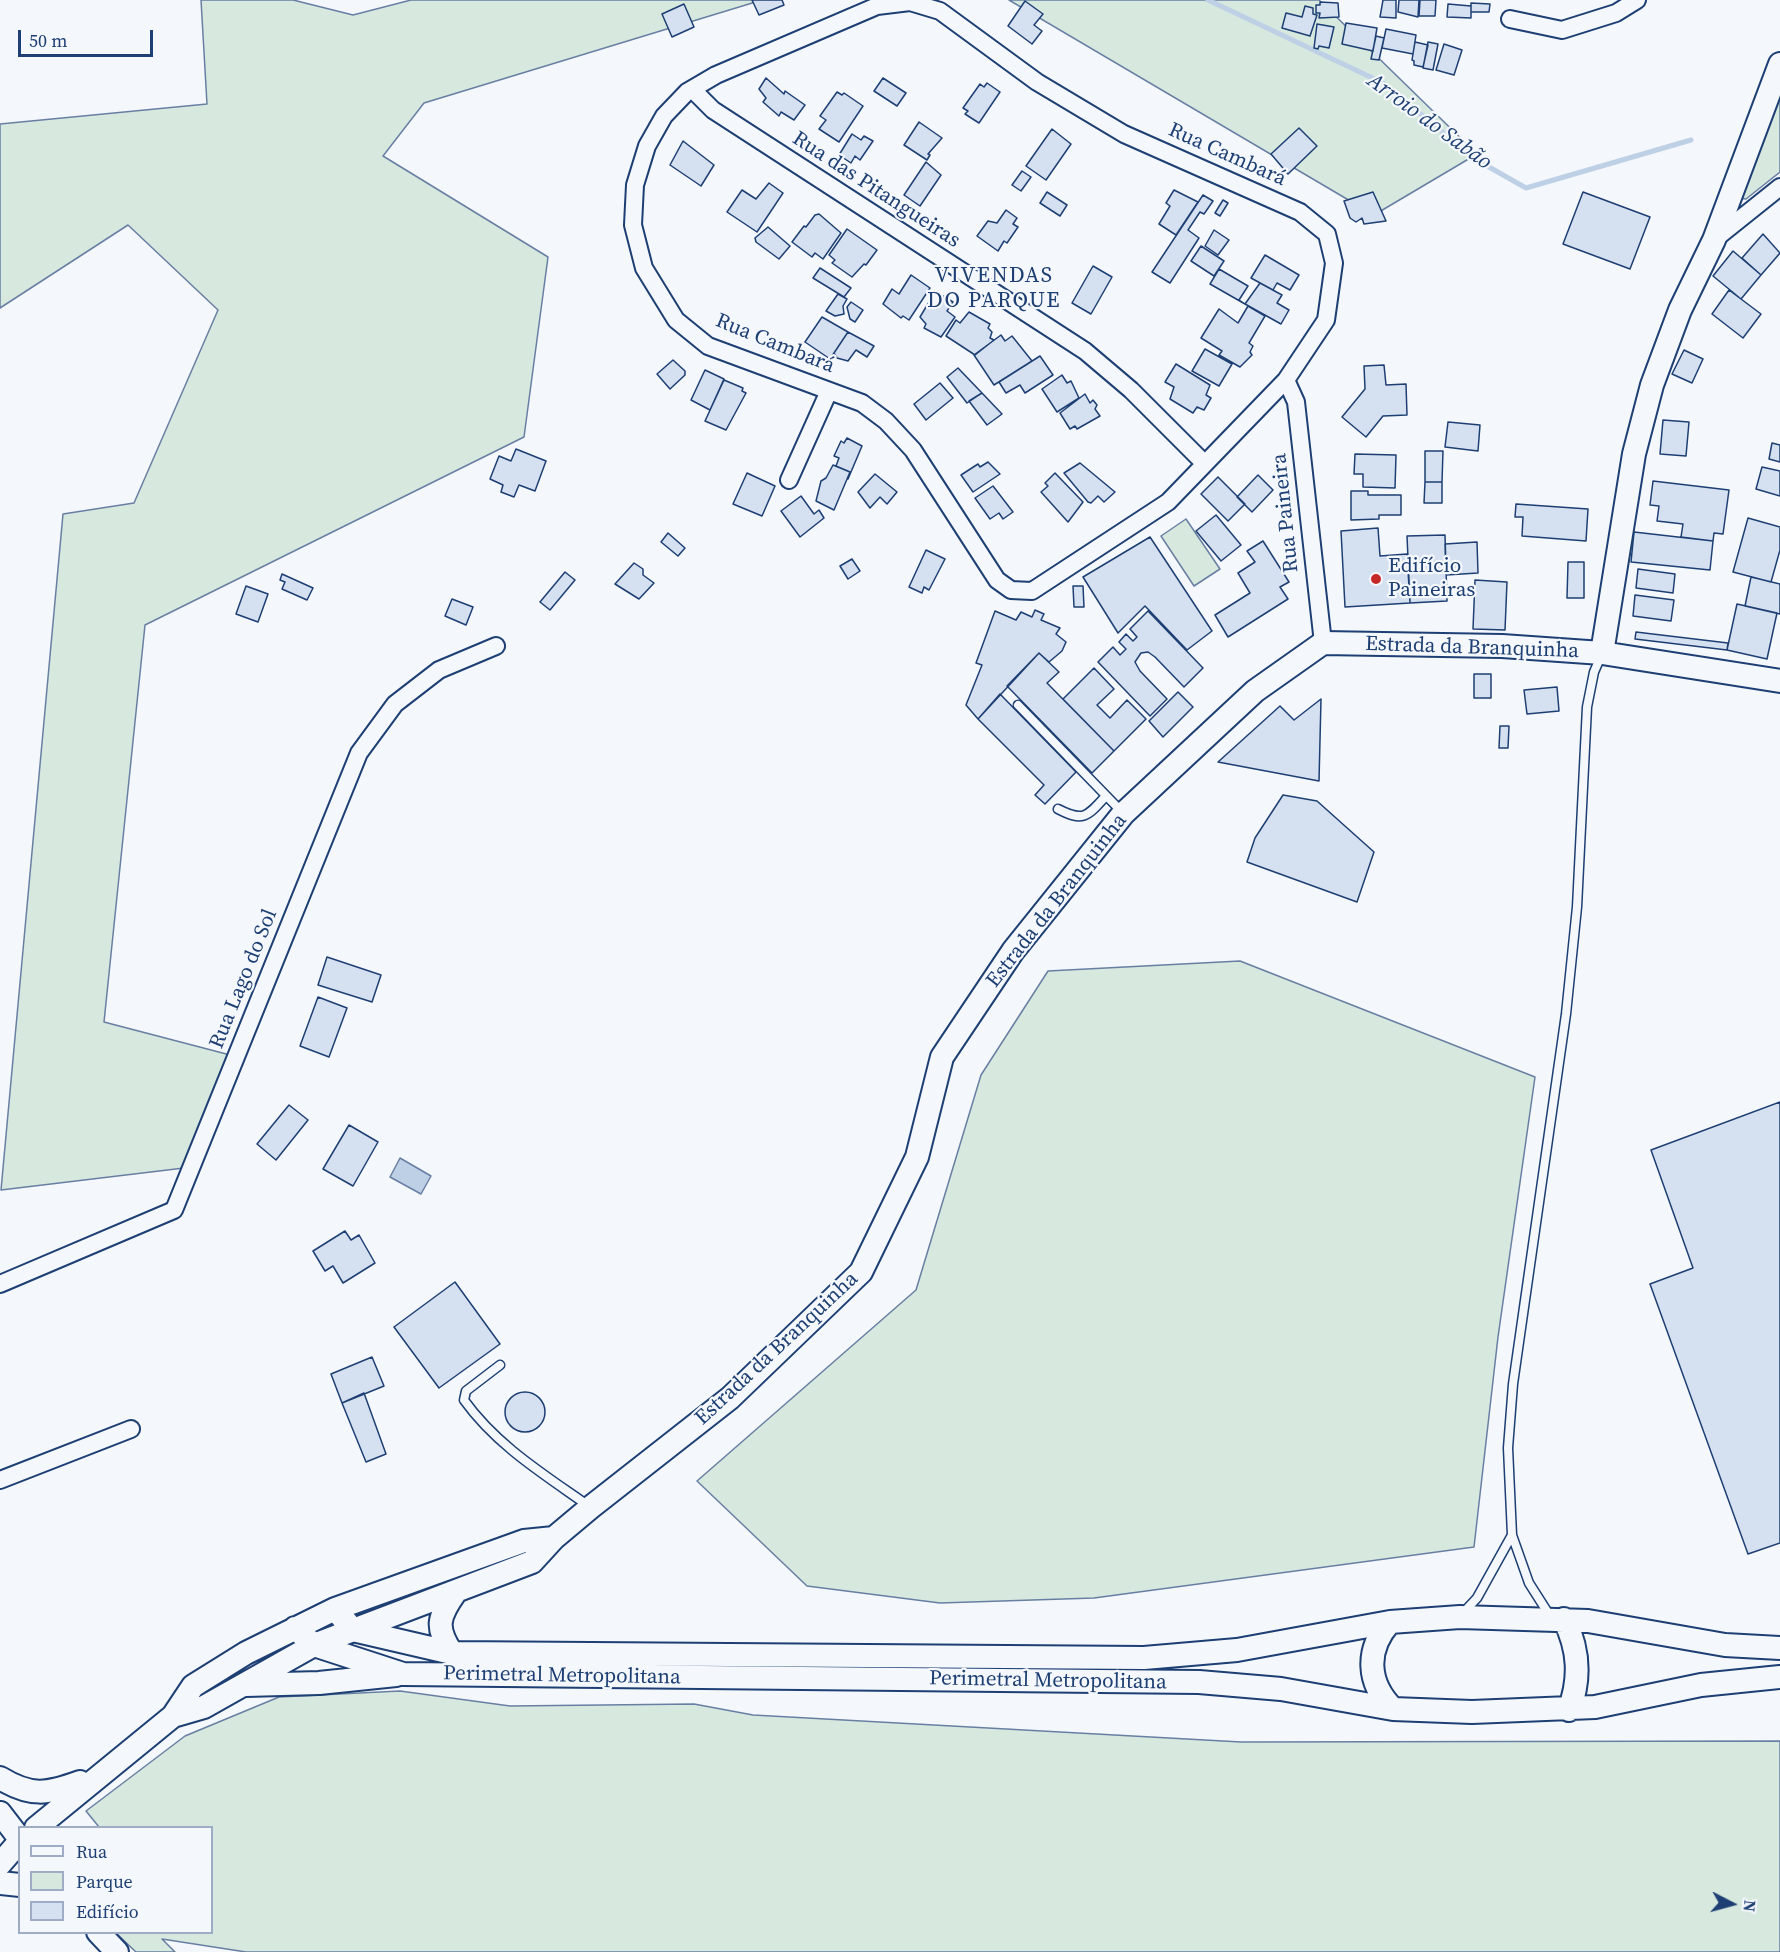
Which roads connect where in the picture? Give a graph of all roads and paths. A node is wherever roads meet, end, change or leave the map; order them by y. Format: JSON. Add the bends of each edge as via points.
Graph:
{"nodes":[{"id":1,"x":1637,"y":0,"type":"edge"},
{"id":2,"x":1510,"y":19,"type":"dead end"},
{"id":3,"x":1780,"y":64,"type":"edge"},
{"id":4,"x":692,"y":89,"type":"junction"},
{"id":5,"x":1780,"y":187,"type":"edge"},
{"id":6,"x":1714,"y":240,"type":"junction"},
{"id":7,"x":1286,"y":380,"type":"junction"},
{"id":8,"x":829,"y":391,"type":"junction"},
{"id":9,"x":1204,"y":463,"type":"junction"},
{"id":10,"x":789,"y":480,"type":"dead end"},
{"id":11,"x":1323,"y":643,"type":"junction"},
{"id":12,"x":496,"y":646,"type":"dead end"},
{"id":13,"x":1602,"y":653,"type":"junction"},
{"id":14,"x":1780,"y":681,"type":"edge"},
{"id":15,"x":1018,"y":705,"type":"dead end"},
{"id":16,"x":1105,"y":798,"type":"junction"},
{"id":17,"x":1058,"y":809,"type":"dead end"},
{"id":18,"x":1124,"y":814,"type":"junction"},
{"id":19,"x":0,"y":1284,"type":"edge"},
{"id":20,"x":500,"y":1365,"type":"dead end"},
{"id":21,"x":131,"y":1429,"type":"dead end"},
{"id":22,"x":0,"y":1480,"type":"edge"},
{"id":23,"x":591,"y":1507,"type":"junction"},
{"id":24,"x":1512,"y":1535,"type":"junction"},
{"id":25,"x":554,"y":1538,"type":"junction"},
{"id":26,"x":455,"y":1593,"type":"junction"},
{"id":27,"x":335,"y":1609,"type":"junction"},
{"id":28,"x":1460,"y":1617,"type":"junction"},
{"id":29,"x":1558,"y":1618,"type":"junction"},
{"id":30,"x":1390,"y":1622,"type":"junction"},
{"id":31,"x":295,"y":1628,"type":"junction"},
{"id":32,"x":352,"y":1629,"type":"junction"},
{"id":33,"x":314,"y":1646,"type":"junction"},
{"id":34,"x":1780,"y":1648,"type":"edge"},
{"id":35,"x":452,"y":1653,"type":"junction"},
{"id":36,"x":403,"y":1674,"type":"junction"},
{"id":37,"x":1780,"y":1677,"type":"edge"},
{"id":38,"x":242,"y":1685,"type":"junction"},
{"id":39,"x":1393,"y":1709,"type":"junction"},
{"id":40,"x":1569,"y":1710,"type":"junction"},
{"id":41,"x":173,"y":1716,"type":"junction"},
{"id":42,"x":98,"y":1775,"type":"junction"},
{"id":43,"x":0,"y":1778,"type":"edge"},
{"id":44,"x":0,"y":1813,"type":"edge"},
{"id":45,"x":37,"y":1826,"type":"edge"},
{"id":46,"x":18,"y":1837,"type":"edge"},
{"id":47,"x":18,"y":1842,"type":"edge"},
{"id":48,"x":0,"y":1864,"type":"edge"},
{"id":49,"x":0,"y":1883,"type":"edge"},
{"id":50,"x":18,"y":1885,"type":"edge"},
{"id":51,"x":100,"y":1934,"type":"edge"},
{"id":52,"x":117,"y":1952,"type":"edge"}],
"edges":[{"from":1,"to":2,"type":"street","via":[[1616,13],[1562,30]]},
{"from":3,"to":6,"type":"main road"},
{"from":4,"to":7,"type":"street","name":"Rua Cambará","via":[[877,6],[910,2],[940,11],[1086,113],[1124,134],[1300,212],[1327,234],[1334,263],[1326,320]]},
{"from":4,"to":8,"type":"street","name":"Rua Cambará","via":[[664,116],[647,146],[635,185],[633,225],[644,268],[676,320],[708,346]]},
{"from":4,"to":9,"type":"street","name":"Rua das Pitangueiras","via":[[713,110],[1085,351],[1131,390]]},
{"from":5,"to":6,"type":"street"},
{"from":6,"to":13,"type":"main road","via":[[1680,310],[1652,385],[1634,454]]},
{"from":7,"to":9,"type":"street","name":"Rua Cambará"},
{"from":7,"to":11,"type":"street","name":"Rua Paineira","via":[[1296,402]]},
{"from":8,"to":9,"type":"street","name":"Rua Cambará","via":[[862,403],[886,421],[913,450],[997,580],[1011,590],[1032,591],[1168,502]]},
{"from":8,"to":10,"type":"street"},
{"from":11,"to":13,"type":"main road","name":"Estrada da Branquinha","via":[[1502,646]]},
{"from":11,"to":18,"type":"main road","name":"Estrada da Branquinha","via":[[1255,691]]},
{"from":12,"to":19,"type":"street","name":"Rua Lago do Sol","via":[[439,670],[395,704],[359,753],[174,1210]]},
{"from":13,"to":14,"type":"main road","name":"Estrada da Branquinha"},
{"from":13,"to":24,"type":"lane","via":[[1587,707],[1577,907],[1566,1014],[1513,1384],[1508,1448]]},
{"from":15,"to":16,"type":"lane"},
{"from":16,"to":17,"type":"lane","via":[[1082,817]]},
{"from":16,"to":18,"type":"lane"},
{"from":18,"to":23,"type":"main road","name":"Estrada da Branquinha","via":[[1013,951],[942,1057],[917,1157],[861,1272],[730,1398]]},
{"from":20,"to":23,"type":"lane","via":[[466,1391],[464,1400],[505,1446]]},
{"from":21,"to":22,"type":"street"},
{"from":23,"to":25,"type":"main road","name":"Estrada da Branquinha"},
{"from":24,"to":28,"type":"lane","via":[[1477,1598]]},
{"from":24,"to":29,"type":"lane","via":[[1528,1583]]},
{"from":25,"to":26,"type":"main road","name":"Estrada da Branquinha","via":[[532,1562]]},
{"from":25,"to":27,"type":"main road","name":"Estrada da Branquinha","via":[[524,1541]]},
{"from":26,"to":32,"type":"main road","name":"Estrada da Branquinha"},
{"from":26,"to":35,"type":"main road","via":[[442,1611],[440,1622],[441,1634]]},
{"from":27,"to":31,"type":"main road","name":"Estrada da Branquinha"},
{"from":27,"to":32,"type":"main road"},
{"from":28,"to":29,"type":"main road","name":"Perimetral Metropolitana"},
{"from":28,"to":30,"type":"main road","name":"Perimetral Metropolitana"},
{"from":29,"to":34,"type":"main road","name":"Perimetral Metropolitana","via":[[1725,1645]]},
{"from":29,"to":40,"type":"main road","via":[[1570,1632],[1577,1660]]},
{"from":30,"to":35,"type":"main road","name":"Perimetral Metropolitana","via":[[1237,1650],[1144,1658]]},
{"from":30,"to":39,"type":"main road","via":[[1376,1640],[1371,1662],[1379,1693]]},
{"from":31,"to":33,"type":"main road"},
{"from":31,"to":41,"type":"main road","name":"Estrada da Branquinha","via":[[193,1686]]},
{"from":32,"to":33,"type":"main road","name":"Estrada da Branquinha"},
{"from":32,"to":35,"type":"main road","name":"Perimetral Metropolitana"},
{"from":33,"to":36,"type":"main road","name":"Perimetral Metropolitana"},
{"from":33,"to":38,"type":"main road","name":"Estrada da Branquinha"},
{"from":36,"to":38,"type":"main road","via":[[319,1683]]},
{"from":36,"to":39,"type":"main road","name":"Perimetral Metropolitana","via":[[1199,1682],[1281,1689]]},
{"from":37,"to":40,"type":"main road","name":"Perimetral Metropolitana","via":[[1701,1685],[1639,1700]]},
{"from":38,"to":41,"type":"main road","name":"Estrada da Branquinha","via":[[204,1707]]},
{"from":39,"to":40,"type":"main road","name":"Perimetral Metropolitana"},
{"from":41,"to":42,"type":"main road","name":"Estrada da Branquinha"},
{"from":42,"to":43,"type":"main road","via":[[49,1793],[18,1789]]},
{"from":42,"to":45,"type":"main road","name":"Estrada da Branquinha"},
{"from":44,"to":46,"type":"main road"},
{"from":47,"to":48,"type":"main road"},
{"from":49,"to":50,"type":"main road"},
{"from":51,"to":52,"type":"main road"}]}
